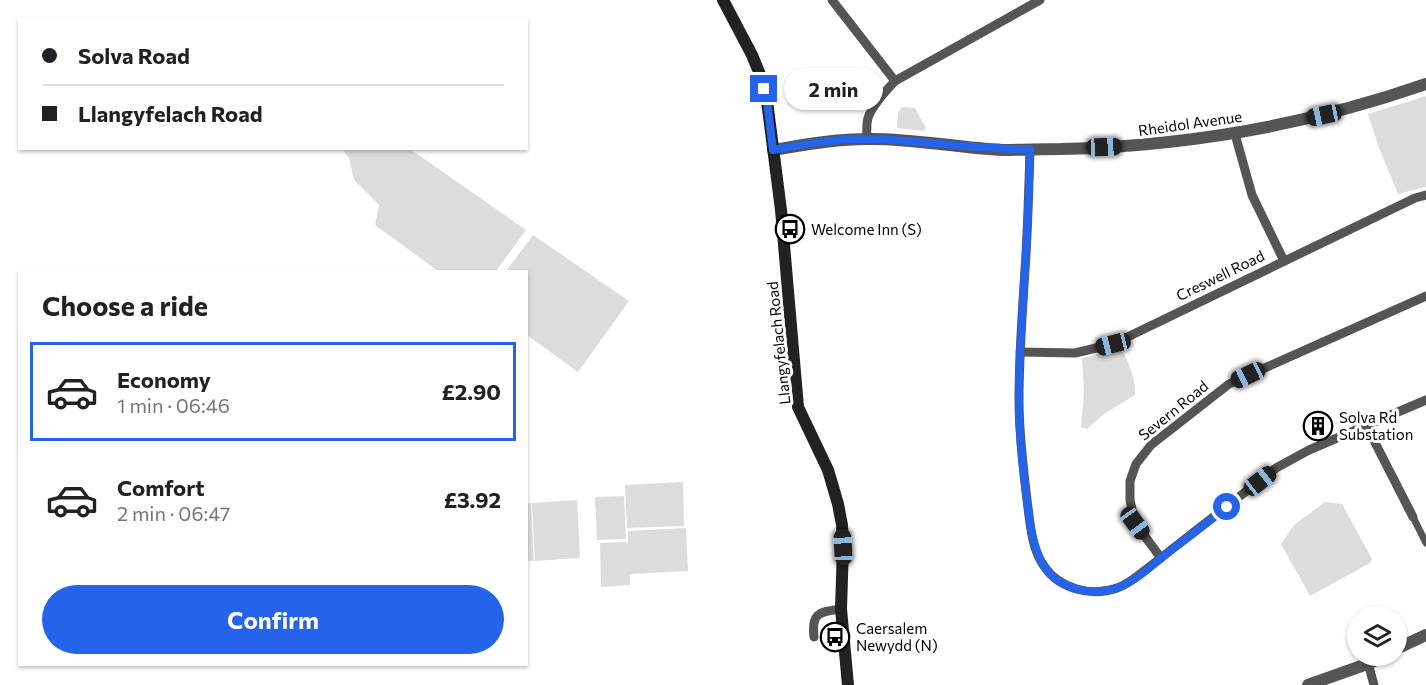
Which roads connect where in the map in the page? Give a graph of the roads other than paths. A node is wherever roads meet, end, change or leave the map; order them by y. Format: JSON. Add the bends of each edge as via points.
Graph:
{"nodes":[{"id":1,"x":723,"y":0,"type":"edge"},
{"id":2,"x":832,"y":0,"type":"edge"},
{"id":3,"x":1040,"y":0,"type":"edge"},
{"id":4,"x":1026,"y":4,"type":"edge"},
{"id":5,"x":895,"y":81,"type":"junction"},
{"id":6,"x":1426,"y":84,"type":"edge"},
{"id":7,"x":1235,"y":134,"type":"junction"},
{"id":8,"x":867,"y":139,"type":"junction"},
{"id":9,"x":1030,"y":149,"type":"junction"},
{"id":10,"x":773,"y":150,"type":"junction"},
{"id":11,"x":1426,"y":195,"type":"edge"},
{"id":12,"x":1284,"y":261,"type":"junction"},
{"id":13,"x":1426,"y":296,"type":"edge"},
{"id":14,"x":1020,"y":352,"type":"junction"},
{"id":15,"x":1426,"y":400,"type":"edge"},
{"id":16,"x":1366,"y":425,"type":"junction"},
{"id":17,"x":1413,"y":517,"type":"joint"},
{"id":18,"x":1426,"y":543,"type":"edge"},
{"id":19,"x":1161,"y":558,"type":"junction"},
{"id":20,"x":841,"y":609,"type":"junction"},
{"id":21,"x":1426,"y":635,"type":"edge"},
{"id":22,"x":814,"y":637,"type":"dead end"},
{"id":23,"x":1407,"y":644,"type":"edge"},
{"id":24,"x":1360,"y":666,"type":"edge"},
{"id":25,"x":1369,"y":666,"type":"edge"},
{"id":26,"x":848,"y":685,"type":"edge"},
{"id":27,"x":1308,"y":685,"type":"edge"},
{"id":28,"x":1374,"y":685,"type":"edge"}],
"edges":[{"from":1,"to":10,"type":"main road","name":"Llangyfelach Road","via":[[761,76]]},
{"from":2,"to":5,"type":"street"},
{"from":3,"to":4,"type":"street"},
{"from":4,"to":5,"type":"street"},
{"from":5,"to":8,"type":"street","via":[[871,112]]},
{"from":6,"to":7,"type":"street","name":"Rheidol Avenue","via":[[1324,115]]},
{"from":7,"to":9,"type":"street","name":"Rheidol Avenue","via":[[1127,146]]},
{"from":7,"to":12,"type":"street","via":[[1252,195]]},
{"from":8,"to":9,"type":"street","name":"Rheidol Avenue"},
{"from":8,"to":10,"type":"street","name":"Rheidol Avenue"},
{"from":9,"to":14,"type":"street"},
{"from":10,"to":20,"type":"main road","name":"Llangyfelach Road","via":[[798,407],[828,470],[842,525]]},
{"from":11,"to":12,"type":"street","name":"Creswell Road"},
{"from":12,"to":14,"type":"street","name":"Creswell Road","via":[[1113,344],[1075,353]]},
{"from":13,"to":19,"type":"street","name":"Severn Road","via":[[1229,384],[1151,445],[1136,464],[1130,500],[1135,523]]},
{"from":14,"to":19,"type":"street","via":[[1022,463],[1035,548],[1043,566],[1072,588],[1108,591],[1128,583]]},
{"from":15,"to":16,"type":"street"},
{"from":16,"to":17,"type":"street"},
{"from":16,"to":19,"type":"street","via":[[1276,468]]},
{"from":17,"to":18,"type":"street"},
{"from":20,"to":22,"type":"street","via":[[818,615],[813,625]]},
{"from":20,"to":26,"type":"main road","name":"Llangyfelach Road"},
{"from":21,"to":23,"type":"street"},
{"from":24,"to":27,"type":"street"},
{"from":25,"to":28,"type":"street"}]}
